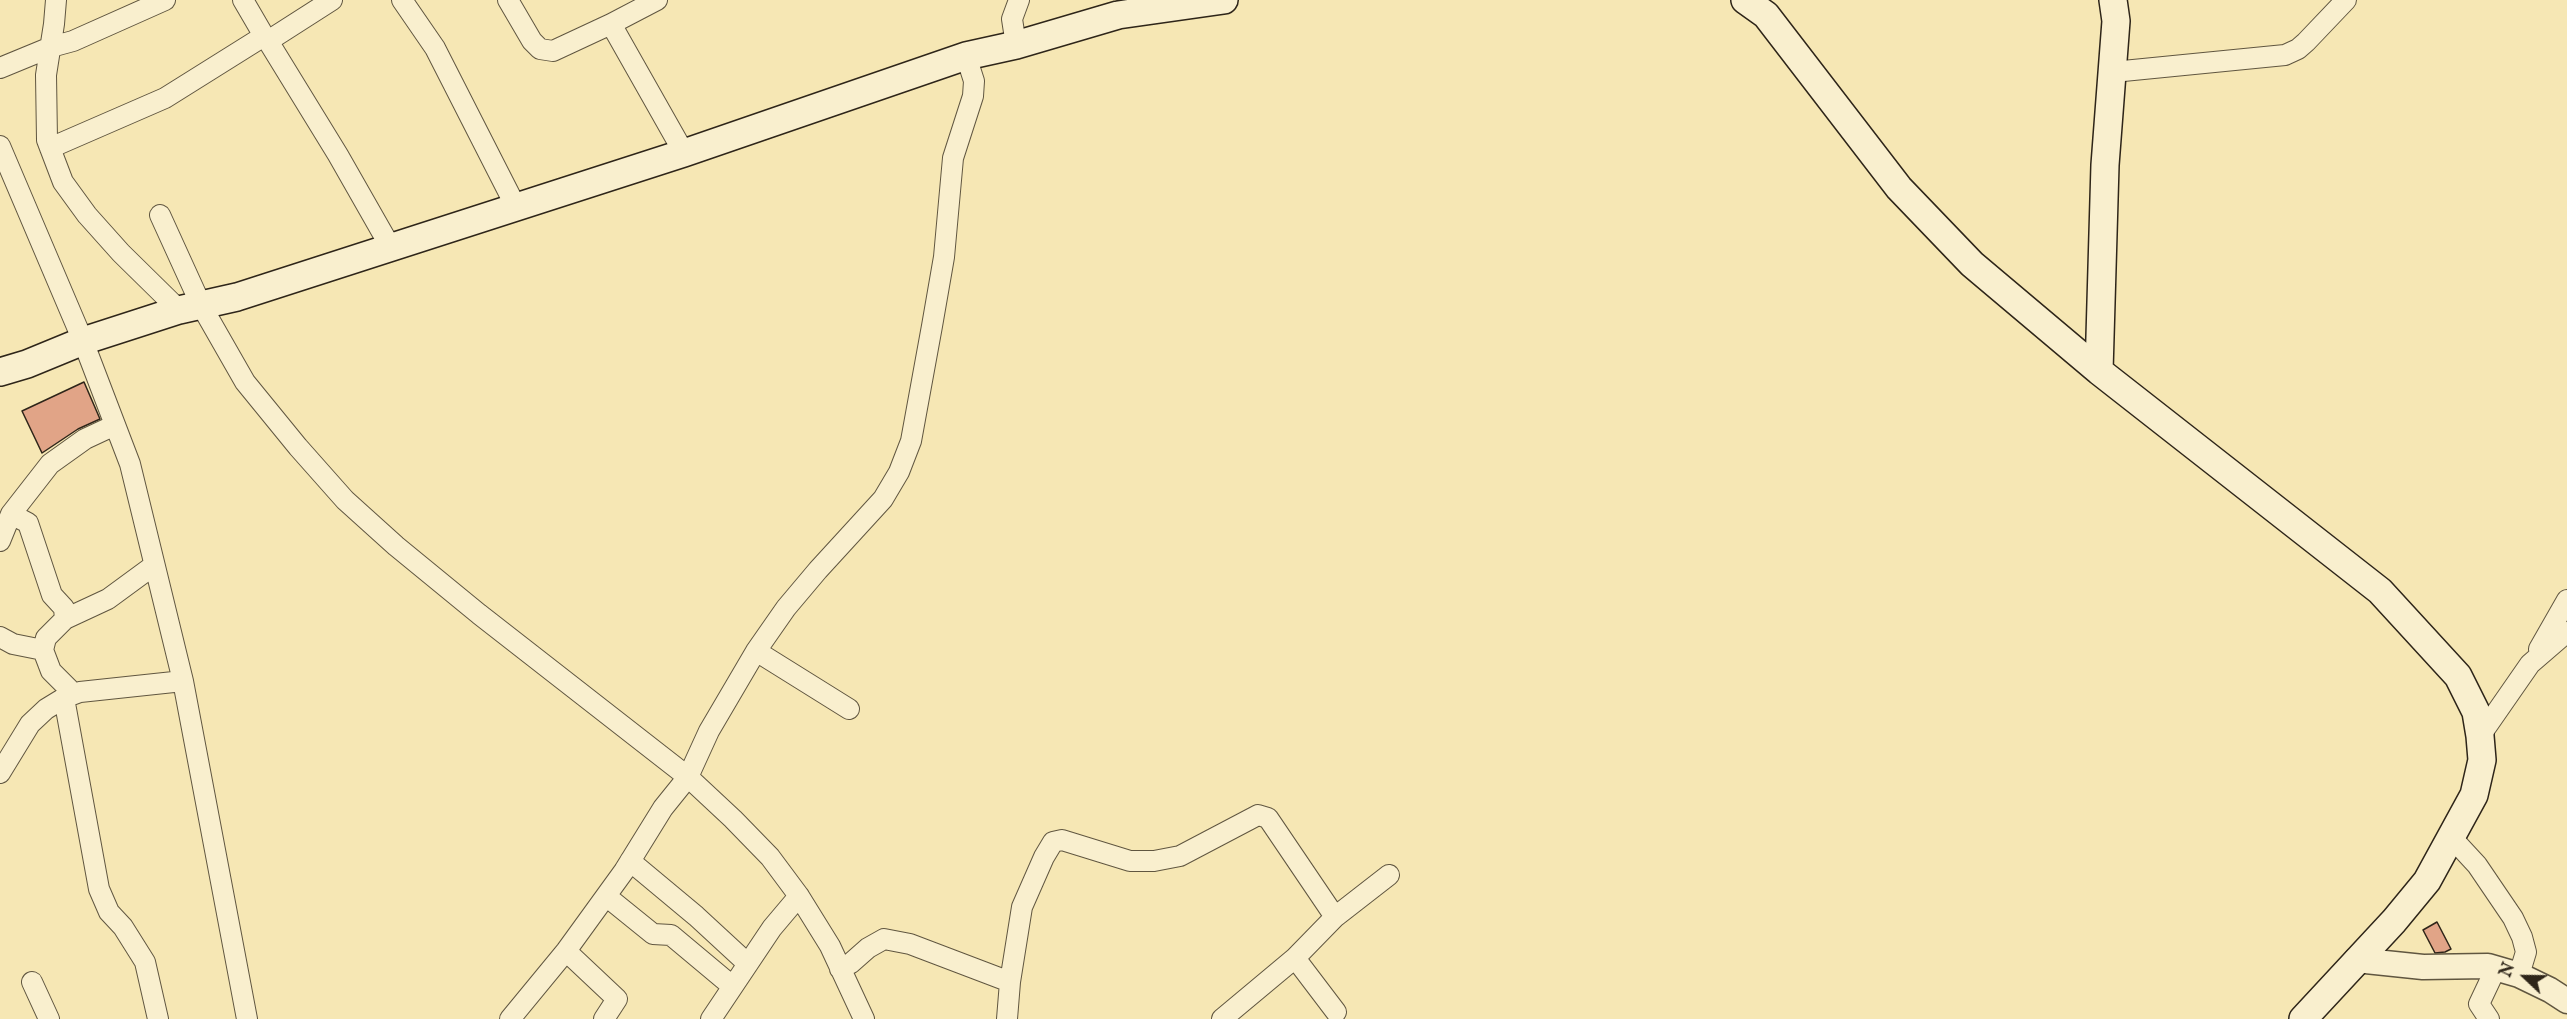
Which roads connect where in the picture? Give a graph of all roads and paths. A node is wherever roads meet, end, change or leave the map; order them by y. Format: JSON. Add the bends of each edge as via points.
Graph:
{"nodes":[{"id":1,"x":56,"y":0,"type":"edge"},
{"id":2,"x":165,"y":0,"type":"edge"},
{"id":3,"x":243,"y":0,"type":"edge"},
{"id":4,"x":332,"y":0,"type":"edge"},
{"id":5,"x":402,"y":0,"type":"edge"},
{"id":6,"x":508,"y":0,"type":"edge"},
{"id":7,"x":657,"y":0,"type":"edge"},
{"id":8,"x":1019,"y":0,"type":"edge"},
{"id":9,"x":1224,"y":0,"type":"edge"},
{"id":10,"x":1745,"y":0,"type":"edge"},
{"id":11,"x":2113,"y":0,"type":"edge"},
{"id":12,"x":2346,"y":0,"type":"edge"},
{"id":13,"x":611,"y":24,"type":"junction"},
{"id":14,"x":266,"y":38,"type":"junction"},
{"id":15,"x":1016,"y":45,"type":"junction"},
{"id":16,"x":51,"y":47,"type":"junction"},
{"id":17,"x":966,"y":56,"type":"junction"},
{"id":18,"x":0,"y":68,"type":"edge"},
{"id":19,"x":2113,"y":72,"type":"junction"},
{"id":20,"x":0,"y":146,"type":"edge"},
{"id":21,"x":50,"y":148,"type":"junction"},
{"id":22,"x":684,"y":153,"type":"junction"},
{"id":23,"x":516,"y":207,"type":"junction"},
{"id":24,"x":160,"y":215,"type":"dead end"},
{"id":25,"x":391,"y":248,"type":"junction"},
{"id":26,"x":190,"y":307,"type":"junction"},
{"id":27,"x":83,"y":340,"type":"junction"},
{"id":28,"x":2099,"y":371,"type":"junction"},
{"id":29,"x":0,"y":372,"type":"edge"},
{"id":30,"x":115,"y":425,"type":"junction"},
{"id":31,"x":11,"y":513,"type":"junction"},
{"id":32,"x":0,"y":542,"type":"edge"},
{"id":33,"x":153,"y":566,"type":"junction"},
{"id":34,"x":2567,"y":600,"type":"edge"},
{"id":35,"x":65,"y":619,"type":"junction"},
{"id":36,"x":2567,"y":632,"type":"edge"},
{"id":37,"x":0,"y":637,"type":"edge"},
{"id":38,"x":43,"y":650,"type":"junction"},
{"id":39,"x":756,"y":651,"type":"junction"},
{"id":40,"x":2530,"y":664,"type":"junction"},
{"id":41,"x":183,"y":681,"type":"junction"},
{"id":42,"x":69,"y":696,"type":"junction"},
{"id":43,"x":849,"y":710,"type":"dead end"},
{"id":44,"x":2480,"y":736,"type":"junction"},
{"id":45,"x":0,"y":773,"type":"edge"},
{"id":46,"x":688,"y":777,"type":"junction"},
{"id":47,"x":2452,"y":838,"type":"junction"},
{"id":48,"x":630,"y":861,"type":"junction"},
{"id":49,"x":1389,"y":875,"type":"dead end"},
{"id":50,"x":606,"y":896,"type":"junction"},
{"id":51,"x":800,"y":896,"type":"junction"},
{"id":52,"x":1335,"y":917,"type":"junction"},
{"id":53,"x":566,"y":951,"type":"junction"},
{"id":54,"x":1295,"y":958,"type":"junction"},
{"id":55,"x":2356,"y":960,"type":"junction"},
{"id":56,"x":748,"y":964,"type":"junction"},
{"id":57,"x":2496,"y":968,"type":"junction"},
{"id":58,"x":840,"y":969,"type":"junction"},
{"id":59,"x":2519,"y":975,"type":"junction"},
{"id":60,"x":32,"y":982,"type":"dead end"},
{"id":61,"x":1010,"y":982,"type":"junction"},
{"id":62,"x":732,"y":986,"type":"junction"},
{"id":63,"x":2567,"y":1001,"type":"edge"},
{"id":64,"x":1336,"y":1012,"type":"dead end"},
{"id":65,"x":862,"y":1017,"type":"edge"},
{"id":66,"x":49,"y":1019,"type":"edge"},
{"id":67,"x":158,"y":1019,"type":"edge"},
{"id":68,"x":247,"y":1019,"type":"edge"},
{"id":69,"x":510,"y":1019,"type":"edge"},
{"id":70,"x":604,"y":1019,"type":"edge"},
{"id":71,"x":711,"y":1019,"type":"edge"},
{"id":72,"x":1006,"y":1019,"type":"edge"},
{"id":73,"x":1222,"y":1019,"type":"edge"},
{"id":74,"x":2303,"y":1019,"type":"edge"},
{"id":75,"x":2490,"y":1019,"type":"edge"}],
"edges":[{"from":1,"to":16,"type":"street"},
{"from":2,"to":16,"type":"street"},
{"from":3,"to":14,"type":"street"},
{"from":4,"to":14,"type":"street"},
{"from":5,"to":23,"type":"street","via":[[435,48]]},
{"from":6,"to":13,"type":"street","via":[[540,49],[553,51]]},
{"from":7,"to":13,"type":"street"},
{"from":8,"to":15,"type":"street","via":[[1012,19]]},
{"from":9,"to":15,"type":"main road","via":[[1118,15]]},
{"from":10,"to":28,"type":"main road","via":[[1766,15],[1899,188],[1972,264]]},
{"from":11,"to":19,"type":"main road"},
{"from":12,"to":19,"type":"street","via":[[2298,49],[2285,55]]},
{"from":13,"to":22,"type":"street"},
{"from":14,"to":21,"type":"street","via":[[165,98]]},
{"from":14,"to":25,"type":"street"},
{"from":15,"to":17,"type":"main road"},
{"from":16,"to":18,"type":"street"},
{"from":16,"to":21,"type":"street","via":[[46,75]]},
{"from":17,"to":22,"type":"main road"},
{"from":17,"to":39,"type":"street","via":[[974,81],[973,96],[953,158],[944,257],[911,441],[883,499],[786,608]]},
{"from":19,"to":28,"type":"main road","via":[[2105,165]]},
{"from":20,"to":27,"type":"street"},
{"from":21,"to":26,"type":"street","via":[[63,182],[87,215],[121,253]]},
{"from":22,"to":23,"type":"main road"},
{"from":23,"to":25,"type":"main road"},
{"from":24,"to":26,"type":"street"},
{"from":25,"to":26,"type":"main road","via":[[237,297]]},
{"from":26,"to":27,"type":"main road"},
{"from":26,"to":46,"type":"street","via":[[245,382],[345,500],[478,614]]},
{"from":27,"to":29,"type":"main road"},
{"from":27,"to":30,"type":"street"},
{"from":28,"to":44,"type":"main road","via":[[2380,591],[2458,676],[2476,712]]},
{"from":30,"to":31,"type":"street","via":[[85,439],[50,464]]},
{"from":30,"to":33,"type":"street","via":[[130,464]]},
{"from":31,"to":32,"type":"street"},
{"from":31,"to":35,"type":"street","via":[[28,523],[44,576],[52,595],[64,608]]},
{"from":33,"to":35,"type":"street","via":[[108,599]]},
{"from":33,"to":41,"type":"street"},
{"from":34,"to":40,"type":"street"},
{"from":35,"to":38,"type":"street","via":[[46,638]]},
{"from":36,"to":40,"type":"street"},
{"from":37,"to":38,"type":"street"},
{"from":38,"to":42,"type":"street","via":[[51,671]]},
{"from":39,"to":43,"type":"street"},
{"from":39,"to":46,"type":"street","via":[[709,731]]},
{"from":40,"to":44,"type":"street"},
{"from":41,"to":42,"type":"street"},
{"from":41,"to":68,"type":"street"},
{"from":42,"to":45,"type":"street","via":[[30,724]]},
{"from":42,"to":67,"type":"street","via":[[99,889],[145,962]]},
{"from":44,"to":47,"type":"main road","via":[[2482,760],[2474,795]]},
{"from":46,"to":48,"type":"street"},
{"from":46,"to":51,"type":"street","via":[[770,857]]},
{"from":47,"to":55,"type":"main road","via":[[2427,881]]},
{"from":47,"to":59,"type":"street","via":[[2477,865],[2513,918],[2526,952]]},
{"from":48,"to":50,"type":"street"},
{"from":48,"to":56,"type":"street"},
{"from":49,"to":52,"type":"street"},
{"from":50,"to":53,"type":"street"},
{"from":50,"to":62,"type":"street","via":[[653,934],[671,936]]},
{"from":51,"to":56,"type":"street"},
{"from":51,"to":58,"type":"street"},
{"from":52,"to":54,"type":"street"},
{"from":52,"to":61,"type":"street","via":[[1268,818],[1258,815],[1180,856],[1154,861],[1130,861],[1062,840],[1053,842],[1022,907]]},
{"from":53,"to":69,"type":"street"},
{"from":53,"to":70,"type":"street","via":[[617,999]]},
{"from":54,"to":64,"type":"street"},
{"from":54,"to":73,"type":"street"},
{"from":55,"to":57,"type":"street","via":[[2423,967]]},
{"from":55,"to":74,"type":"main road"},
{"from":56,"to":62,"type":"street"},
{"from":57,"to":59,"type":"street"},
{"from":57,"to":75,"type":"street","via":[[2479,1004]]},
{"from":58,"to":61,"type":"street","via":[[884,939],[910,944]]},
{"from":58,"to":65,"type":"street"},
{"from":59,"to":63,"type":"street"},
{"from":60,"to":66,"type":"street"},
{"from":61,"to":72,"type":"street"},
{"from":62,"to":71,"type":"street"}]}
